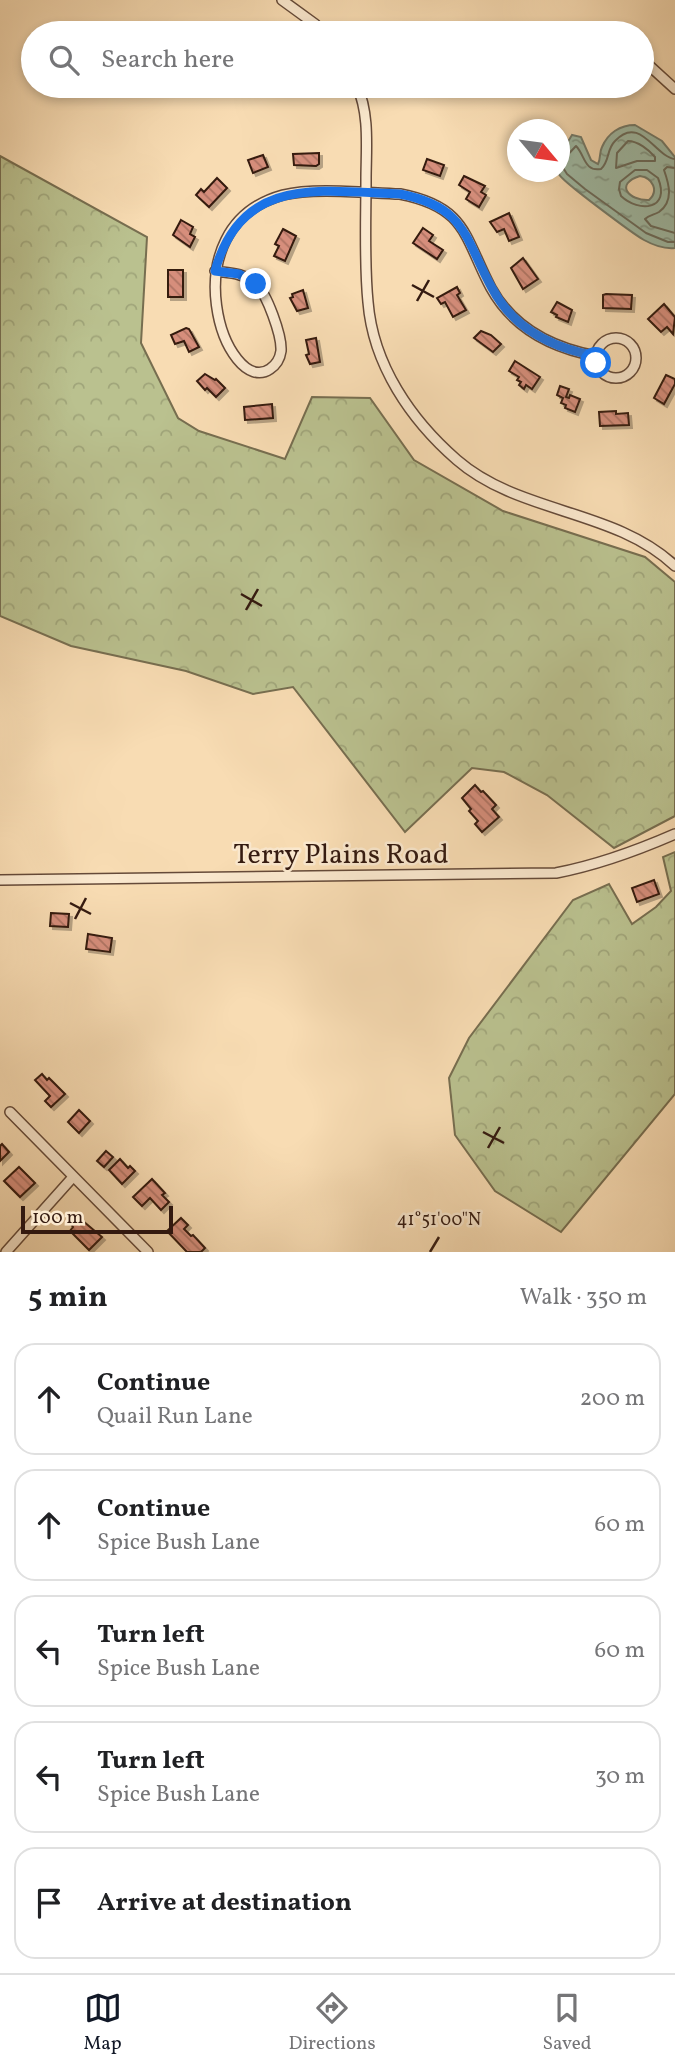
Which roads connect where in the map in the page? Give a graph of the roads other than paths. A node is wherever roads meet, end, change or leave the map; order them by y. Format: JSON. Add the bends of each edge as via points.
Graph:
{"nodes":[{"id":1,"x":282,"y":0,"type":"edge"},
{"id":2,"x":311,"y":21,"type":"edge"},
{"id":3,"x":654,"y":70,"type":"edge"},
{"id":4,"x":675,"y":89,"type":"edge"},
{"id":5,"x":360,"y":98,"type":"edge"},
{"id":6,"x":366,"y":193,"type":"junction"},
{"id":7,"x":215,"y":271,"type":"junction"},
{"id":8,"x":596,"y":356,"type":"junction"},
{"id":9,"x":675,"y":566,"type":"edge"},
{"id":10,"x":675,"y":834,"type":"edge"},
{"id":11,"x":0,"y":880,"type":"edge"},
{"id":12,"x":10,"y":1112,"type":"dead end"},
{"id":13,"x":74,"y":1177,"type":"junction"},
{"id":14,"x":6,"y":1252,"type":"edge"},
{"id":15,"x":148,"y":1252,"type":"edge"}],
"edges":[{"from":1,"to":2,"type":"street"},
{"from":3,"to":4,"type":"street"},
{"from":5,"to":6,"type":"street","via":[[366,122]]},
{"from":6,"to":7,"type":"street","via":[[302,192],[270,201],[230,232]]},
{"from":6,"to":8,"type":"street","via":[[415,197],[448,213],[469,238],[492,289],[518,322],[557,346]]},
{"from":6,"to":9,"type":"street","via":[[368,304],[376,338],[391,379],[423,428],[459,462],[495,484],[621,532]]},
{"from":7,"to":7,"type":"street","via":[[218,318],[234,356],[255,373],[270,368],[281,349],[263,292],[248,278]]},
{"from":8,"to":8,"type":"street","via":[[599,369],[616,378],[628,374],[636,356],[631,344],[619,338],[606,340]]},
{"from":10,"to":11,"type":"street","name":"Terry Plains Road","via":[[598,864],[547,874]]},
{"from":12,"to":13,"type":"street"},
{"from":13,"to":14,"type":"street"},
{"from":13,"to":15,"type":"street"}]}
